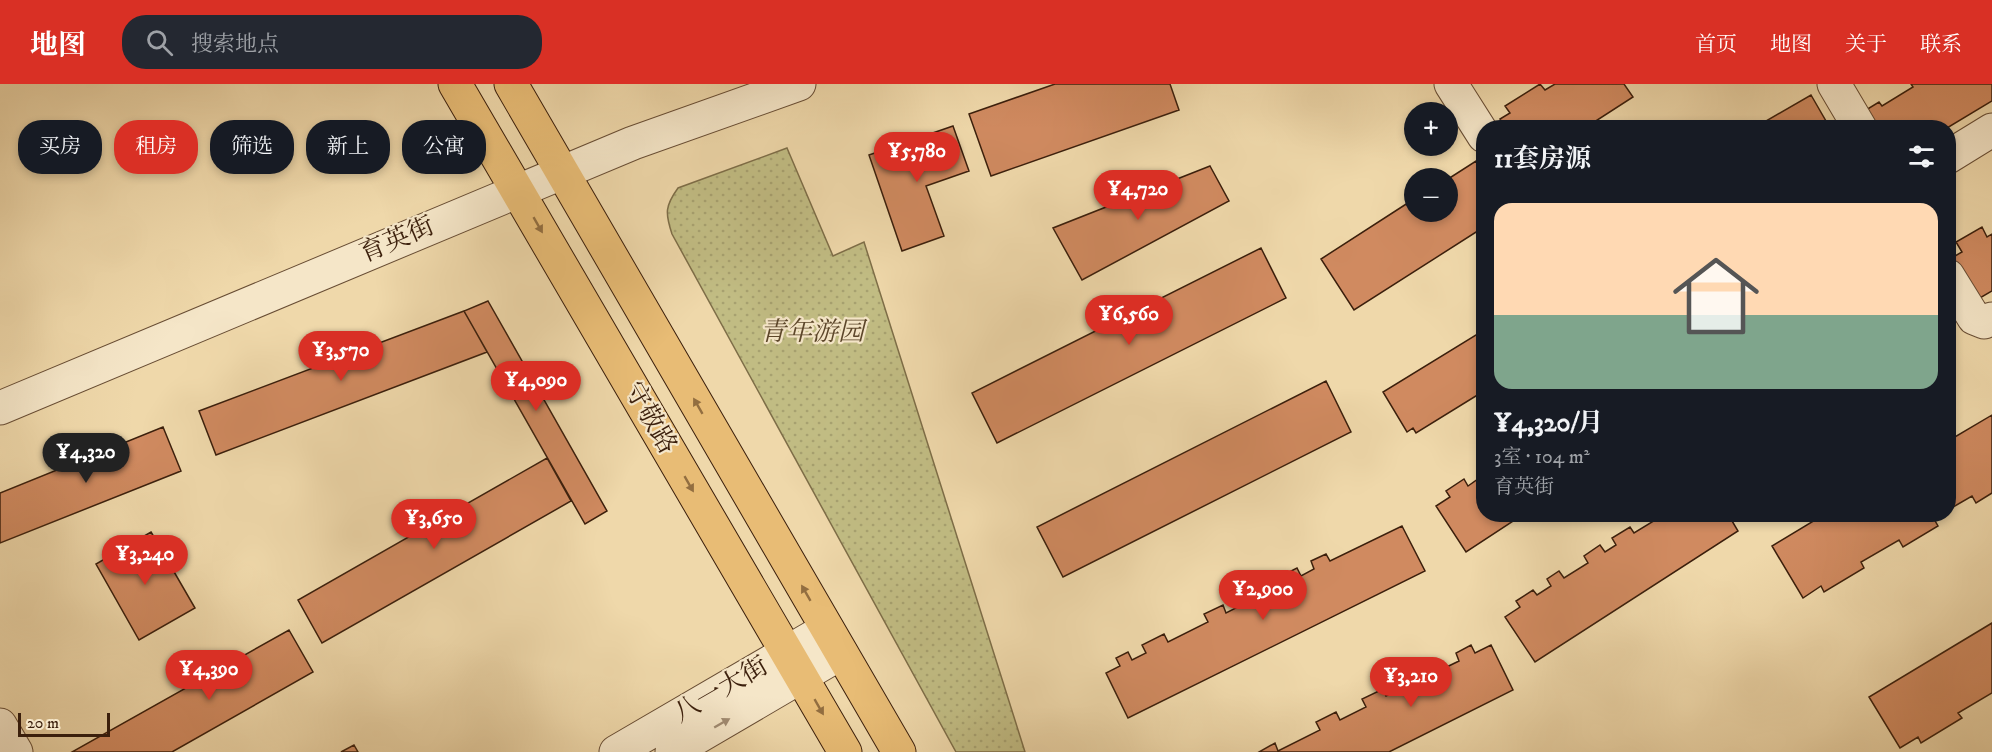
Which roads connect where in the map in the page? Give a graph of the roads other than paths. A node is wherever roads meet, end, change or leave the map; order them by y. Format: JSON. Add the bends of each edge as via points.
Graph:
{"nodes":[{"id":1,"x":455,"y":84,"type":"edge"},
{"id":2,"x":511,"y":84,"type":"edge"},
{"id":3,"x":799,"y":84,"type":"edge"},
{"id":4,"x":1451,"y":84,"type":"edge"},
{"id":5,"x":1834,"y":84,"type":"edge"},
{"id":6,"x":1855,"y":120,"type":"edge"},
{"id":7,"x":1476,"y":123,"type":"edge"},
{"id":8,"x":1992,"y":130,"type":"edge"},
{"id":9,"x":1956,"y":152,"type":"edge"},
{"id":10,"x":562,"y":172,"type":"junction"},
{"id":11,"x":518,"y":191,"type":"junction"},
{"id":12,"x":1956,"y":289,"type":"edge"},
{"id":13,"x":1992,"y":319,"type":"edge"},
{"id":14,"x":0,"y":408,"type":"edge"},
{"id":15,"x":834,"y":641,"type":"junction"},
{"id":16,"x":794,"y":664,"type":"junction"},
{"id":17,"x":0,"y":725,"type":"edge"},
{"id":18,"x":16,"y":752,"type":"edge"},
{"id":19,"x":615,"y":752,"type":"edge"},
{"id":20,"x":672,"y":752,"type":"edge"},
{"id":21,"x":845,"y":752,"type":"edge"},
{"id":22,"x":899,"y":752,"type":"edge"}],
"edges":[{"from":1,"to":11,"type":"main road","name":"守敬路"},
{"from":2,"to":10,"type":"main road","name":"守敬路"},
{"from":3,"to":10,"type":"street","name":"育英街"},
{"from":4,"to":7,"type":"street"},
{"from":5,"to":6,"type":"street"},
{"from":8,"to":9,"type":"street"},
{"from":10,"to":11,"type":"street","name":"育英街"},
{"from":15,"to":10,"type":"main road","name":"守敬路","one_way":true},
{"from":11,"to":14,"type":"street","name":"育英街"},
{"from":11,"to":16,"type":"main road","name":"守敬路","one_way":true},
{"from":12,"to":13,"type":"street","via":[[1974,318],[1984,322]]},
{"from":15,"to":16,"type":"street","name":"八一大街"},
{"from":15,"to":22,"type":"main road","name":"守敬路"},
{"from":16,"to":19,"type":"street","name":"八一大街"},
{"from":20,"to":16,"type":"street","name":"八一大街","one_way":true},
{"from":16,"to":21,"type":"main road","name":"守敬路","one_way":true},
{"from":17,"to":18,"type":"street"}]}
